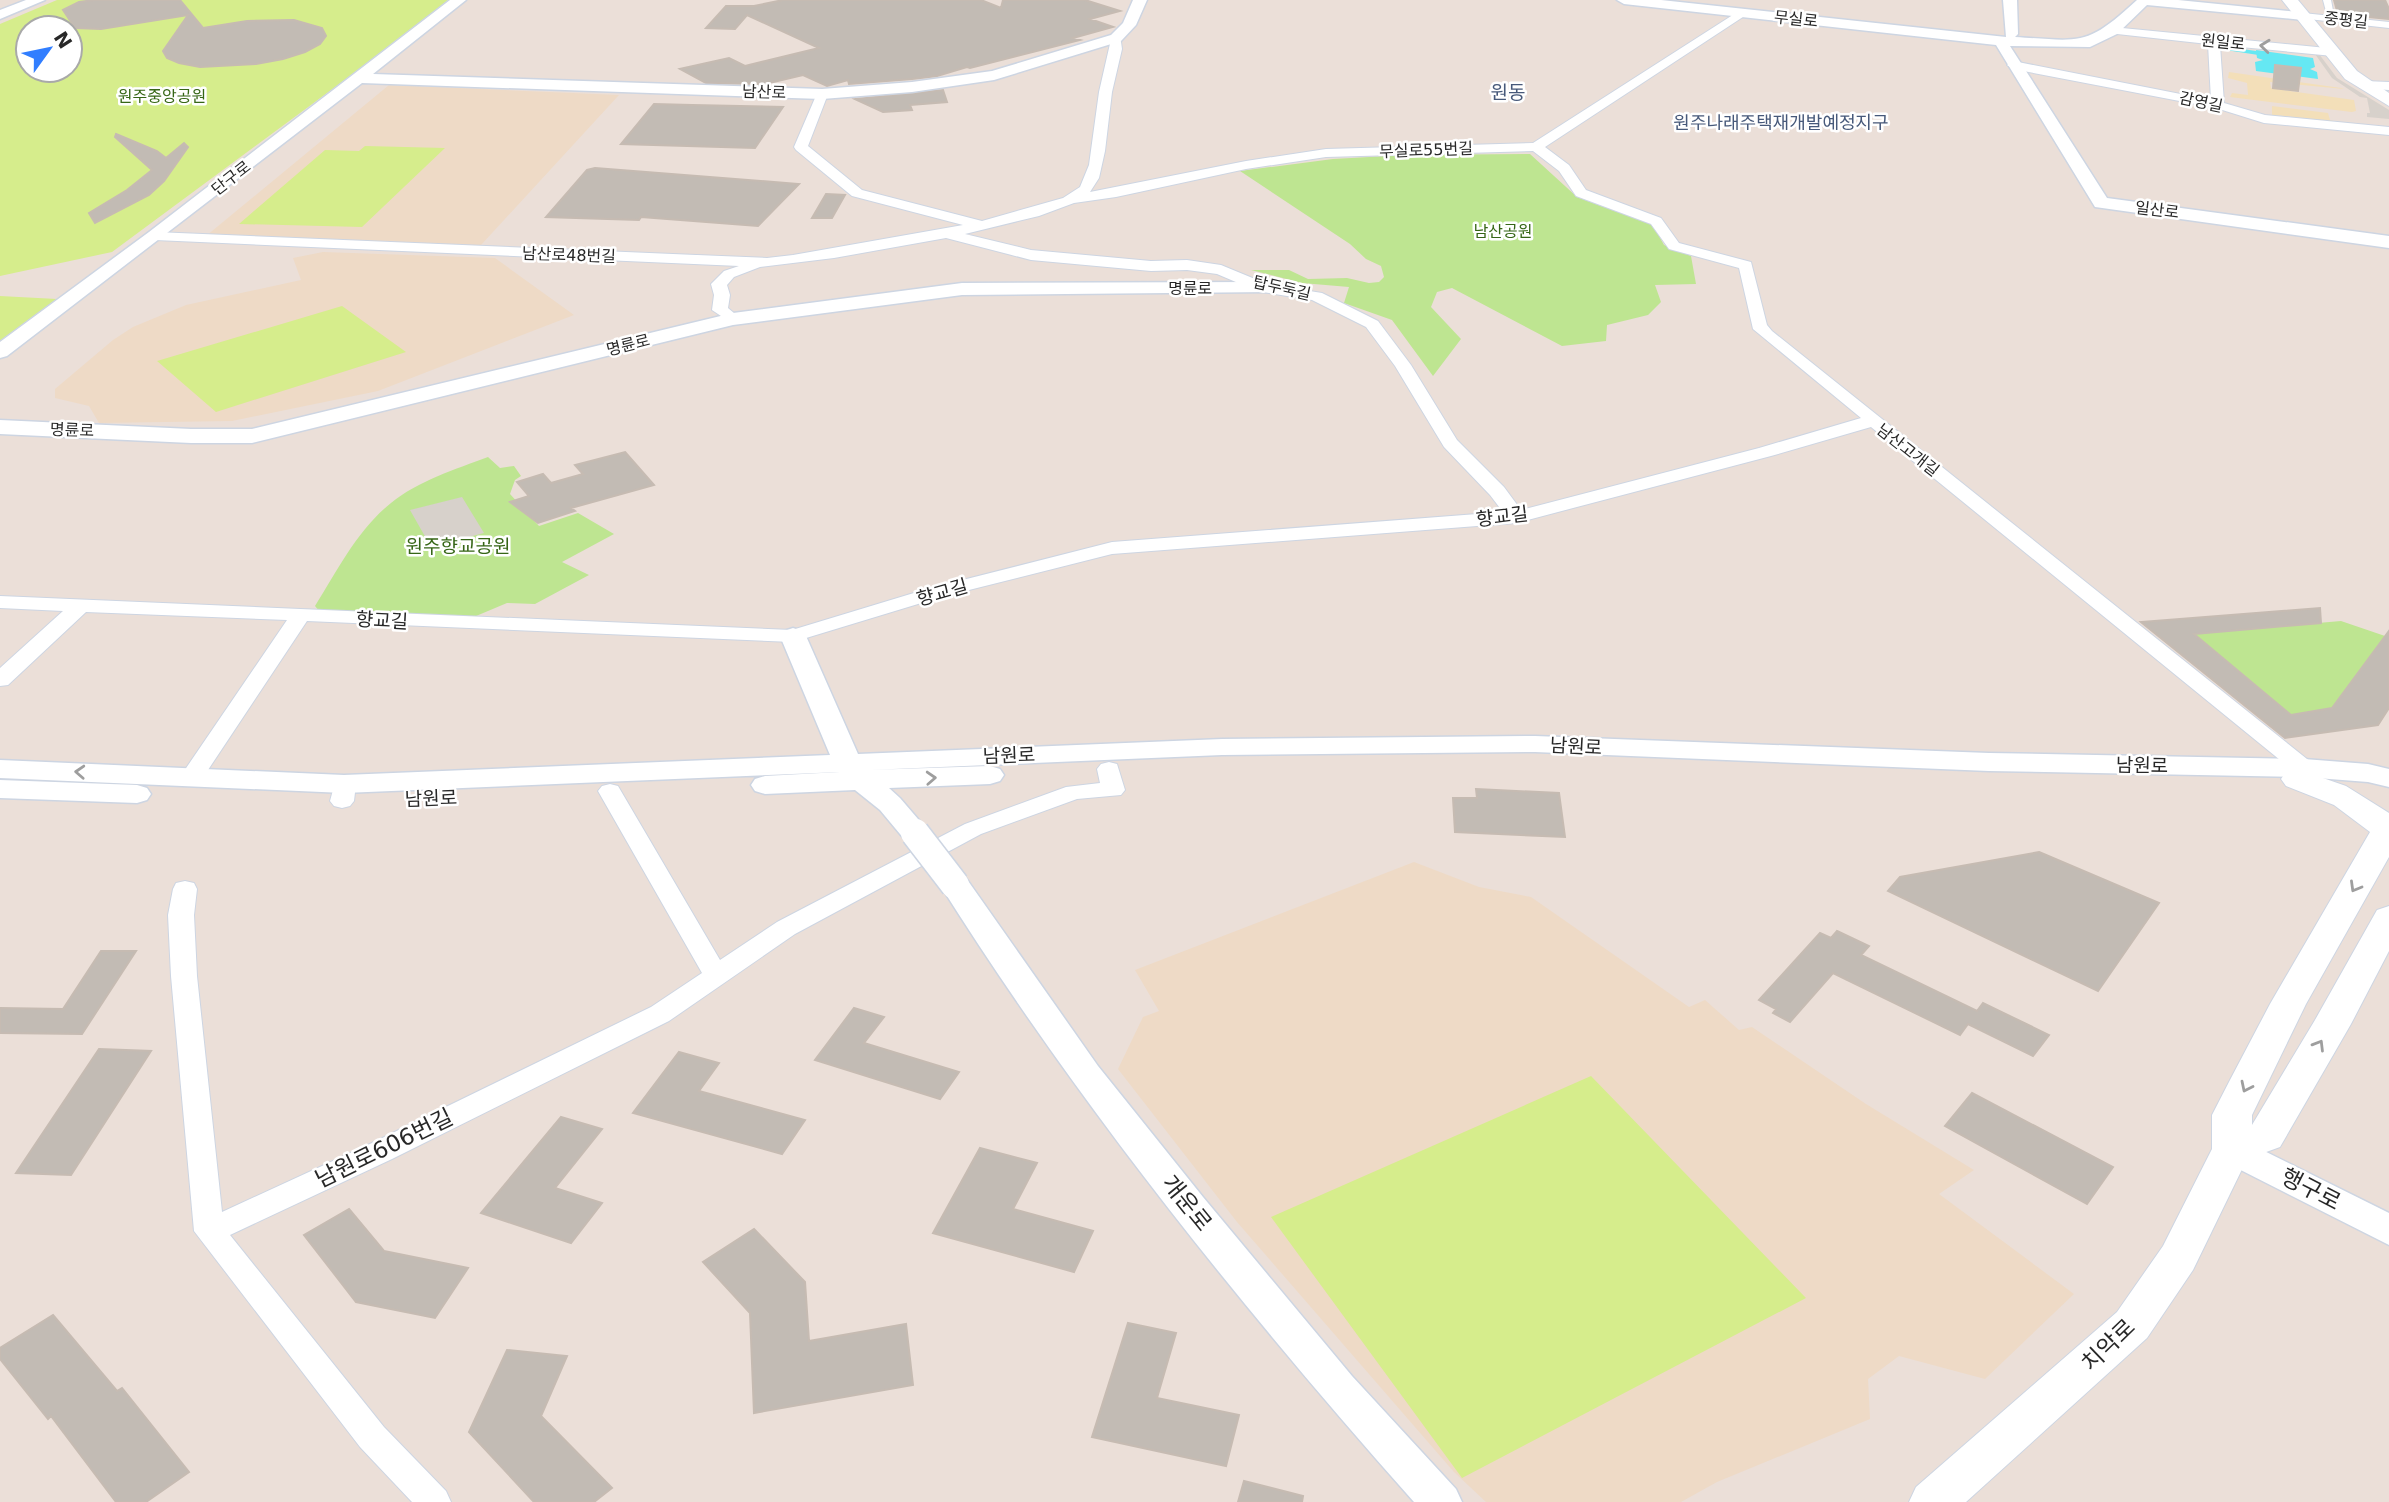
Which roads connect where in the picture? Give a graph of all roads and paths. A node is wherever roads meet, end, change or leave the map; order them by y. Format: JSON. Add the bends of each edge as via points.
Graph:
{"nodes":[{"id":1,"x":16,"y":0,"type":"edge"},
{"id":2,"x":38,"y":0,"type":"edge"},
{"id":3,"x":460,"y":0,"type":"edge"},
{"id":4,"x":1140,"y":0,"type":"edge"},
{"id":5,"x":1624,"y":0,"type":"edge"},
{"id":6,"x":2010,"y":0,"type":"edge"},
{"id":7,"x":2290,"y":0,"type":"edge"},
{"id":8,"x":2327,"y":0,"type":"edge"},
{"id":9,"x":2147,"y":1,"type":"edge"},
{"id":10,"x":0,"y":6,"type":"edge"},
{"id":11,"x":1743,"y":13,"type":"junction"},
{"id":12,"x":0,"y":15,"type":"edge"},
{"id":13,"x":2304,"y":16,"type":"junction"},
{"id":14,"x":2332,"y":19,"type":"junction"},
{"id":15,"x":2389,"y":25,"type":"edge"},
{"id":16,"x":2112,"y":31,"type":"junction"},
{"id":17,"x":1116,"y":38,"type":"junction"},
{"id":18,"x":2214,"y":41,"type":"junction"},
{"id":19,"x":2009,"y":45,"type":"junction"},
{"id":20,"x":2333,"y":52,"type":"junction"},
{"id":21,"x":359,"y":78,"type":"junction"},
{"id":22,"x":2364,"y":85,"type":"junction"},
{"id":23,"x":2389,"y":86,"type":"edge"},
{"id":24,"x":822,"y":94,"type":"junction"},
{"id":25,"x":2389,"y":102,"type":"edge"},
{"id":26,"x":2218,"y":105,"type":"junction"},
{"id":27,"x":2389,"y":131,"type":"edge"},
{"id":28,"x":1536,"y":147,"type":"junction"},
{"id":29,"x":1074,"y":199,"type":"junction"},
{"id":30,"x":980,"y":225,"type":"junction"},
{"id":31,"x":949,"y":234,"type":"junction"},
{"id":32,"x":155,"y":236,"type":"junction"},
{"id":33,"x":2389,"y":242,"type":"edge"},
{"id":34,"x":767,"y":263,"type":"junction"},
{"id":35,"x":1263,"y":288,"type":"junction"},
{"id":36,"x":733,"y":319,"type":"junction"},
{"id":37,"x":0,"y":352,"type":"edge"},
{"id":38,"x":1871,"y":421,"type":"junction"},
{"id":39,"x":0,"y":427,"type":"edge"},
{"id":40,"x":1516,"y":517,"type":"junction"},
{"id":41,"x":0,"y":602,"type":"edge"},
{"id":42,"x":80,"y":606,"type":"junction"},
{"id":43,"x":300,"y":616,"type":"junction"},
{"id":44,"x":793,"y":636,"type":"junction"},
{"id":45,"x":0,"y":680,"type":"edge"},
{"id":46,"x":2389,"y":756,"type":"edge"},
{"id":47,"x":0,"y":769,"type":"edge"},
{"id":48,"x":1109,"y":769,"type":"junction"},
{"id":49,"x":855,"y":772,"type":"junction"},
{"id":50,"x":2300,"y":774,"type":"junction"},
{"id":51,"x":192,"y":777,"type":"junction"},
{"id":52,"x":2389,"y":778,"type":"edge"},
{"id":53,"x":0,"y":789,"type":"edge"},
{"id":54,"x":2389,"y":790,"type":"edge"},
{"id":55,"x":610,"y":791,"type":"junction"},
{"id":56,"x":343,"y":793,"type":"junction"},
{"id":57,"x":2388,"y":829,"type":"edge"},
{"id":58,"x":186,"y":889,"type":"dead end"},
{"id":59,"x":2389,"y":919,"type":"edge"},
{"id":60,"x":717,"y":977,"type":"junction"},
{"id":61,"x":2232,"y":1149,"type":"junction"},
{"id":62,"x":2389,"y":1230,"type":"edge"},
{"id":63,"x":209,"y":1231,"type":"junction"},
{"id":64,"x":433,"y":1502,"type":"edge"},
{"id":65,"x":1441,"y":1502,"type":"edge"},
{"id":66,"x":1933,"y":1502,"type":"edge"}],
"edges":[{"from":1,"to":10,"type":"street"},
{"from":2,"to":12,"type":"street"},
{"from":3,"to":21,"type":"street","name":"단구로"},
{"from":4,"to":17,"type":"street","via":[[1129,25]]},
{"from":5,"to":11,"type":"street","name":"무실로"},
{"from":6,"to":19,"type":"street"},
{"from":7,"to":13,"type":"main road"},
{"from":8,"to":14,"type":"street"},
{"from":9,"to":13,"type":"street"},
{"from":9,"to":16,"type":"street"},
{"from":11,"to":19,"type":"street","name":"무실로"},
{"from":11,"to":28,"type":"street"},
{"from":13,"to":14,"type":"street","name":"중평길"},
{"from":13,"to":20,"type":"main road"},
{"from":14,"to":15,"type":"street","name":"중평길"},
{"from":16,"to":18,"type":"street","name":"원일로"},
{"from":16,"to":19,"type":"street","name":"무실로","via":[[2085,44]]},
{"from":17,"to":24,"type":"street","name":"남산로","via":[[994,75]]},
{"from":17,"to":29,"type":"street","via":[[1094,170],[1085,190]]},
{"from":20,"to":18,"type":"street","name":"원일로","one_way":true},
{"from":18,"to":26,"type":"street"},
{"from":19,"to":26,"type":"street","name":"감영길"},
{"from":19,"to":33,"type":"street","name":"일산로","via":[[2101,203]]},
{"from":20,"to":22,"type":"main road"},
{"from":21,"to":24,"type":"street","name":"남산로"},
{"from":21,"to":32,"type":"street","name":"단구로"},
{"from":22,"to":23,"type":"street"},
{"from":22,"to":25,"type":"main road"},
{"from":24,"to":30,"type":"street","via":[[801,147],[827,170],[857,193]]},
{"from":26,"to":27,"type":"street","name":"감영길","via":[[2264,119]]},
{"from":28,"to":29,"type":"street","name":"무실로55번길","via":[[1326,153]]},
{"from":28,"to":38,"type":"street","name":"남산고개길","via":[[1564,167],[1581,193],[1656,221],[1674,246],[1746,265],[1759,326]]},
{"from":29,"to":30,"type":"street","name":"남산로48번길"},
{"from":30,"to":31,"type":"street","name":"남산로48번길"},
{"from":31,"to":34,"type":"street","name":"남산로48번길"},
{"from":31,"to":35,"type":"street","name":"탑두둑길","via":[[1031,255],[1221,270]]},
{"from":32,"to":34,"type":"street","name":"남산로48번길"},
{"from":32,"to":37,"type":"street","name":"단구로"},
{"from":34,"to":36,"type":"street","via":[[729,274],[719,284],[720,310]]},
{"from":35,"to":36,"type":"street","name":"명륜로","via":[[962,289]]},
{"from":35,"to":40,"type":"street","name":"탑두둑길","via":[[1316,296],[1372,324],[1450,443]]},
{"from":36,"to":39,"type":"street","name":"명륜로","via":[[251,436]]},
{"from":38,"to":40,"type":"street","name":"향교길"},
{"from":38,"to":50,"type":"street","name":"남산고개길","via":[[2109,608]]},
{"from":40,"to":44,"type":"street","name":"향교길","via":[[1112,548],[934,593]]},
{"from":41,"to":42,"type":"street","name":"향교길"},
{"from":42,"to":43,"type":"street","name":"향교길"},
{"from":42,"to":45,"type":"street"},
{"from":43,"to":44,"type":"street","name":"향교길"},
{"from":43,"to":51,"type":"street"},
{"from":44,"to":49,"type":"street"},
{"from":46,"to":50,"type":"street"},
{"from":51,"to":47,"type":"street","name":"남원로","one_way":true},
{"from":49,"to":48,"type":"street","name":"남원로","one_way":true},
{"from":48,"to":50,"type":"street","name":"남원로","via":[[1531,760]]},
{"from":48,"to":60,"type":"street","via":[[1113,790],[1074,792],[973,829],[786,928]]},
{"from":49,"to":50,"type":"street","name":"남원로","via":[[1222,747],[1535,744]]},
{"from":49,"to":55,"type":"street","name":"남원로"},
{"from":49,"to":56,"type":"street","name":"남원로"},
{"from":49,"to":65,"type":"street","name":"개운로","bridge":true,"via":[[890,804],[955,885],[1086,1074],[1189,1207],[1338,1388]]},
{"from":50,"to":52,"type":"street","via":[[2368,773]]},
{"from":50,"to":54,"type":"street","name":"남원로"},
{"from":50,"to":57,"type":"main road","via":[[2340,794]]},
{"from":51,"to":56,"type":"street","name":"남원로"},
{"from":53,"to":56,"type":"street","name":"남원로"},
{"from":55,"to":56,"type":"street","name":"남원로"},
{"from":55,"to":60,"type":"street"},
{"from":57,"to":61,"type":"main road","name":"치악로","one_way":true,"via":[[2249,1080],[2232,1115]]},
{"from":58,"to":63,"type":"street","via":[[181,915],[184,976]]},
{"from":61,"to":59,"type":"main road","one_way":true,"via":[[2266,1136]]},
{"from":60,"to":63,"type":"street","name":"남원로606번길","via":[[660,1014]]},
{"from":61,"to":62,"type":"street","name":"행구로"},
{"from":61,"to":66,"type":"main road","name":"치악로","via":[[2178,1258],[2132,1325]]},
{"from":63,"to":64,"type":"street","via":[[372,1437]]}]}
